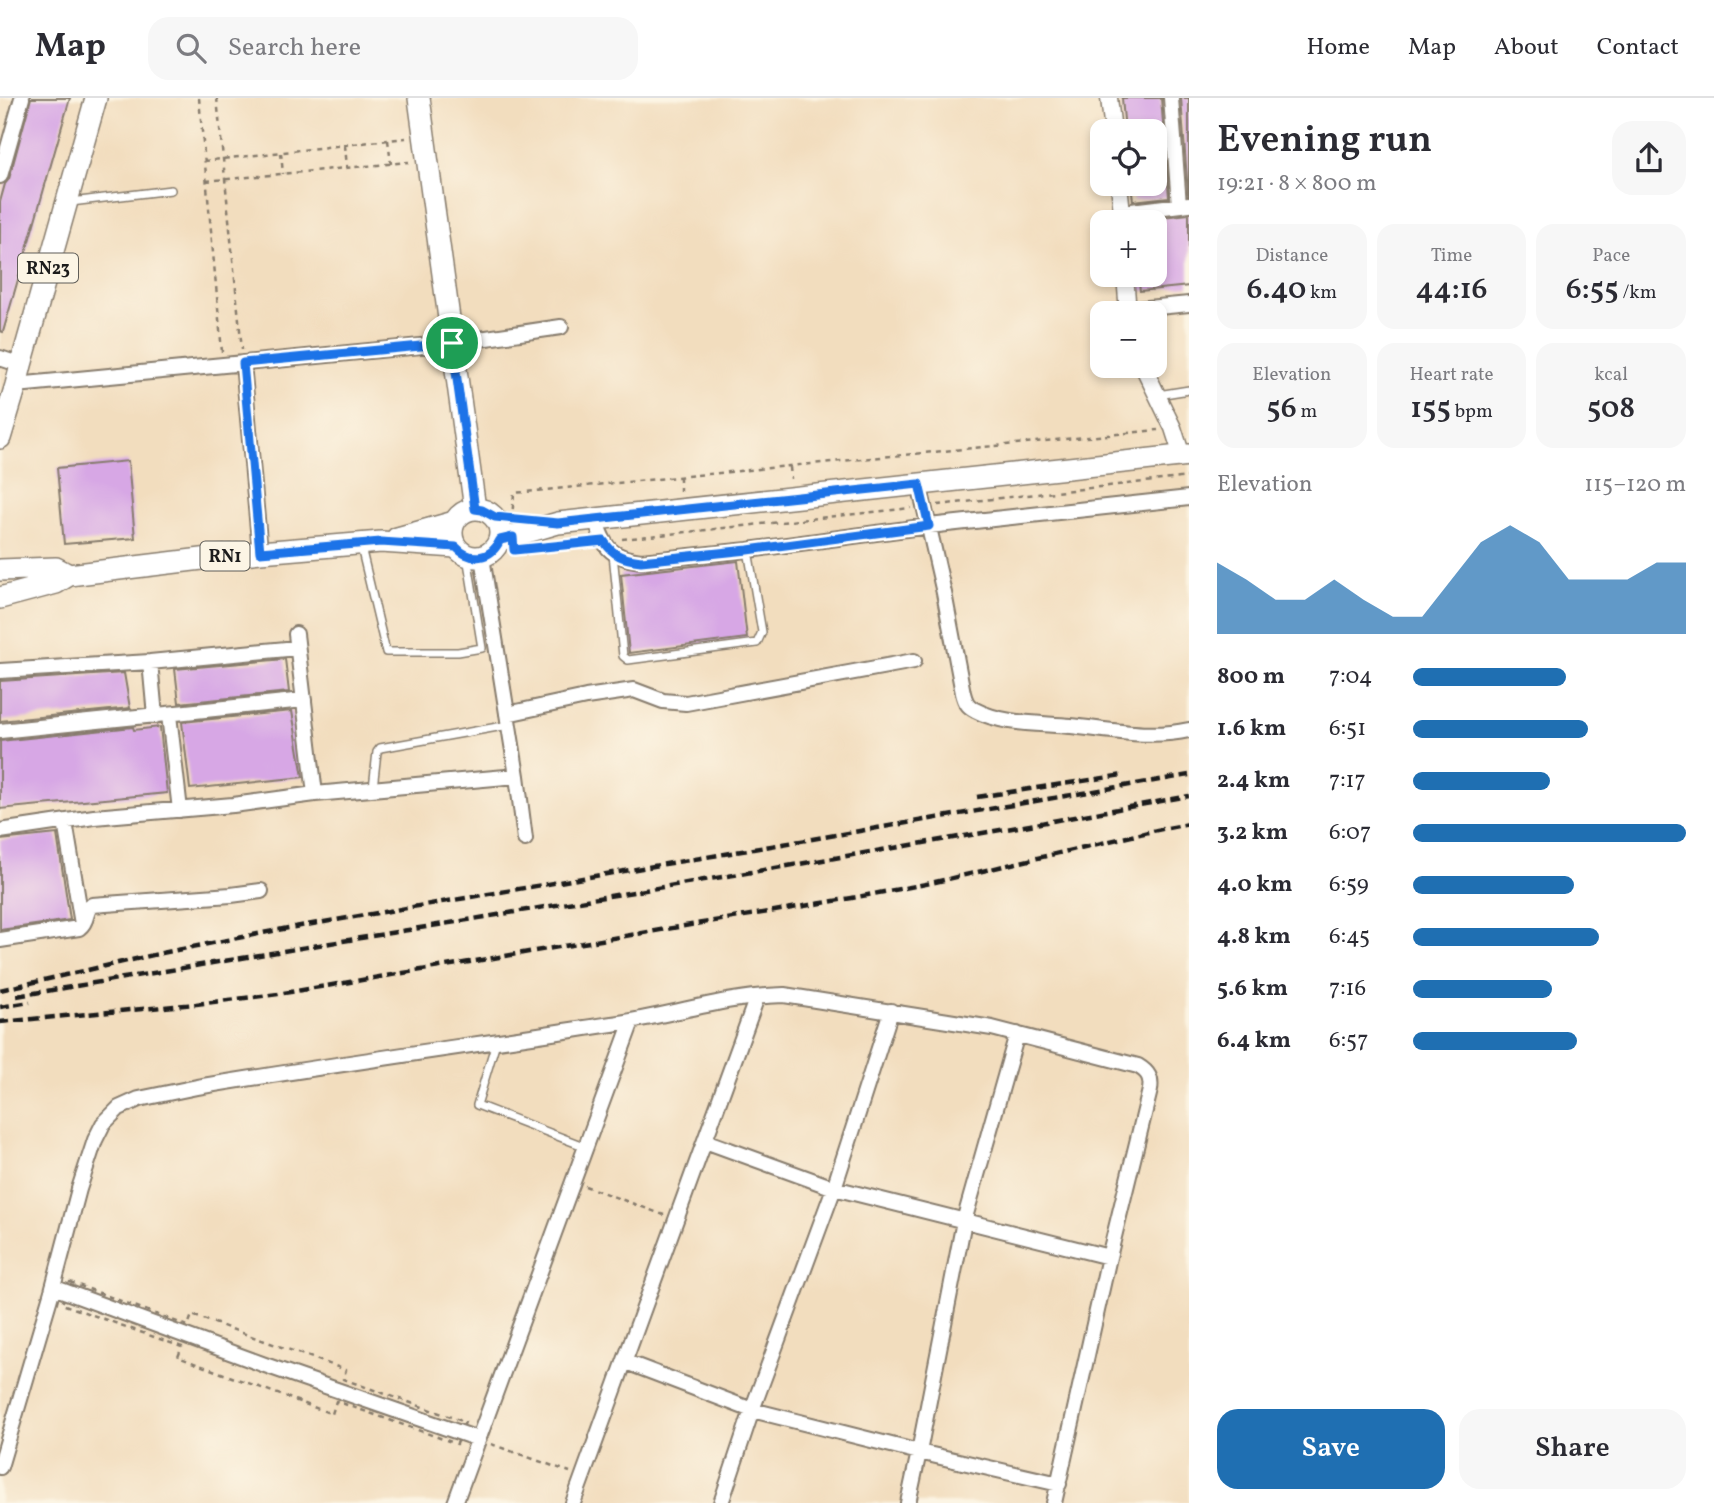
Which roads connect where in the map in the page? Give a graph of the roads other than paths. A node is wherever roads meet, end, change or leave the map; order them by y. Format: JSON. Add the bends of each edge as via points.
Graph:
{"nodes":[{"id":1,"x":22,"y":98,"type":"edge"},
{"id":2,"x":96,"y":98,"type":"edge"},
{"id":3,"x":419,"y":98,"type":"edge"},
{"id":4,"x":1109,"y":98,"type":"edge"},
{"id":5,"x":1171,"y":98,"type":"edge"},
{"id":6,"x":1112,"y":119,"type":"edge"},
{"id":7,"x":3,"y":154,"type":"edge"},
{"id":8,"x":0,"y":176,"type":"edge"},
{"id":9,"x":171,"y":190,"type":"dead end"},
{"id":10,"x":67,"y":202,"type":"junction"},
{"id":11,"x":1184,"y":205,"type":"edge"},
{"id":12,"x":1159,"y":210,"type":"edge"},
{"id":13,"x":1189,"y":304,"type":"edge"},
{"id":14,"x":1167,"y":307,"type":"edge"},
{"id":15,"x":561,"y":327,"type":"dead end"},
{"id":16,"x":452,"y":343,"type":"junction"},
{"id":17,"x":0,"y":358,"type":"edge"},
{"id":18,"x":243,"y":363,"type":"junction"},
{"id":19,"x":19,"y":375,"type":"junction"},
{"id":20,"x":1149,"y":378,"type":"edge"},
{"id":21,"x":1189,"y":390,"type":"edge"},
{"id":22,"x":1157,"y":395,"type":"junction"},
{"id":23,"x":0,"y":436,"type":"edge"},
{"id":24,"x":1186,"y":455,"type":"edge"},
{"id":25,"x":919,"y":484,"type":"junction"},
{"id":26,"x":1189,"y":498,"type":"edge"},
{"id":27,"x":475,"y":509,"type":"junction"},
{"id":28,"x":503,"y":518,"type":"junction"},
{"id":29,"x":595,"y":519,"type":"junction"},
{"id":30,"x":454,"y":522,"type":"junction"},
{"id":31,"x":558,"y":523,"type":"junction"},
{"id":32,"x":929,"y":526,"type":"junction"},
{"id":33,"x":500,"y":540,"type":"junction"},
{"id":34,"x":371,"y":543,"type":"junction"},
{"id":35,"x":608,"y":547,"type":"junction"},
{"id":36,"x":748,"y":550,"type":"junction"},
{"id":37,"x":260,"y":552,"type":"junction"},
{"id":38,"x":468,"y":553,"type":"junction"},
{"id":39,"x":0,"y":570,"type":"edge"},
{"id":40,"x":69,"y":575,"type":"junction"},
{"id":41,"x":0,"y":598,"type":"edge"},
{"id":42,"x":914,"y":661,"type":"dead end"},
{"id":43,"x":150,"y":662,"type":"junction"},
{"id":44,"x":0,"y":671,"type":"edge"},
{"id":45,"x":304,"y":700,"type":"junction"},
{"id":46,"x":162,"y":715,"type":"junction"},
{"id":47,"x":508,"y":719,"type":"junction"},
{"id":48,"x":1189,"y":730,"type":"edge"},
{"id":49,"x":0,"y":731,"type":"edge"},
{"id":50,"x":517,"y":776,"type":"junction"},
{"id":51,"x":373,"y":789,"type":"junction"},
{"id":52,"x":315,"y":794,"type":"junction"},
{"id":53,"x":180,"y":810,"type":"junction"},
{"id":54,"x":65,"y":822,"type":"junction"},
{"id":55,"x":0,"y":831,"type":"edge"},
{"id":56,"x":525,"y":839,"type":"dead end"},
{"id":57,"x":261,"y":891,"type":"dead end"},
{"id":58,"x":82,"y":925,"type":"junction"},
{"id":59,"x":0,"y":940,"type":"edge"},
{"id":60,"x":757,"y":997,"type":"junction"},
{"id":61,"x":891,"y":1011,"type":"junction"},
{"id":62,"x":632,"y":1021,"type":"junction"},
{"id":63,"x":1017,"y":1034,"type":"junction"},
{"id":64,"x":496,"y":1042,"type":"junction"},
{"id":65,"x":705,"y":1141,"type":"junction"},
{"id":66,"x":586,"y":1147,"type":"junction"},
{"id":67,"x":834,"y":1188,"type":"junction"},
{"id":68,"x":964,"y":1221,"type":"junction"},
{"id":69,"x":1109,"y":1257,"type":"junction"},
{"id":70,"x":53,"y":1287,"type":"junction"},
{"id":71,"x":626,"y":1362,"type":"junction"},
{"id":72,"x":752,"y":1410,"type":"junction"},
{"id":73,"x":478,"y":1439,"type":"junction"},
{"id":74,"x":919,"y":1452,"type":"junction"},
{"id":75,"x":0,"y":1467,"type":"edge"},
{"id":76,"x":1059,"y":1484,"type":"junction"},
{"id":77,"x":455,"y":1503,"type":"edge"},
{"id":78,"x":573,"y":1503,"type":"edge"},
{"id":79,"x":721,"y":1503,"type":"edge"},
{"id":80,"x":908,"y":1503,"type":"edge"},
{"id":81,"x":1054,"y":1503,"type":"edge"}],
"edges":[{"from":1,"to":7,"type":"street"},
{"from":2,"to":10,"type":"main road","number":"RN23"},
{"from":3,"to":16,"type":"main road"},
{"from":4,"to":6,"type":"street"},
{"from":5,"to":11,"type":"street"},
{"from":7,"to":8,"type":"street"},
{"from":9,"to":10,"type":"lane"},
{"from":10,"to":19,"type":"main road","number":"RN23"},
{"from":11,"to":12,"type":"street"},
{"from":13,"to":14,"type":"street"},
{"from":15,"to":16,"type":"street"},
{"from":16,"to":18,"type":"street"},
{"from":16,"to":27,"type":"main road"},
{"from":17,"to":19,"type":"street"},
{"from":18,"to":19,"type":"street"},
{"from":18,"to":37,"type":"street"},
{"from":19,"to":23,"type":"main road","number":"RN23"},
{"from":20,"to":22,"type":"street"},
{"from":21,"to":22,"type":"lane"},
{"from":22,"to":24,"type":"street"},
{"from":24,"to":25,"type":"main road"},
{"from":25,"to":29,"type":"main road"},
{"from":25,"to":32,"type":"street"},
{"from":26,"to":32,"type":"street"},
{"from":27,"to":28,"type":"main road"},
{"from":27,"to":30,"type":"main road","number":"RN1"},
{"from":28,"to":31,"type":"main road"},
{"from":28,"to":33,"type":"main road"},
{"from":29,"to":31,"type":"main road"},
{"from":29,"to":35,"type":"street"},
{"from":30,"to":34,"type":"main road","number":"RN1"},
{"from":30,"to":38,"type":"main road","via":[[452,539]]},
{"from":31,"to":33,"type":"main road"},
{"from":32,"to":36,"type":"street"},
{"from":32,"to":48,"type":"street","via":[[963,693],[970,707],[1004,719],[1122,732]]},
{"from":33,"to":38,"type":"main road","via":[[493,551]]},
{"from":34,"to":37,"type":"main road","number":"RN1"},
{"from":34,"to":38,"type":"main road","number":"RN1"},
{"from":34,"to":38,"type":"lane","via":[[386,652],[482,648]]},
{"from":35,"to":36,"type":"street","via":[[627,559],[641,561]]},
{"from":35,"to":36,"type":"lane","via":[[623,656],[628,660],[757,643],[762,632]]},
{"from":37,"to":40,"type":"main road","number":"RN1"},
{"from":38,"to":47,"type":"street"},
{"from":39,"to":40,"type":"main road","number":"RN1","via":[[57,568]]},
{"from":40,"to":41,"type":"main road","number":"RN1"},
{"from":42,"to":47,"type":"street","via":[[686,703],[663,701],[634,690],[595,695]]},
{"from":43,"to":44,"type":"street"},
{"from":43,"to":45,"type":"street","via":[[297,641]]},
{"from":43,"to":46,"type":"street"},
{"from":45,"to":46,"type":"street"},
{"from":45,"to":52,"type":"street"},
{"from":46,"to":49,"type":"street"},
{"from":46,"to":53,"type":"street"},
{"from":47,"to":50,"type":"street"},
{"from":47,"to":51,"type":"lane","via":[[380,748]]},
{"from":50,"to":51,"type":"street"},
{"from":50,"to":56,"type":"street"},
{"from":51,"to":52,"type":"street"},
{"from":52,"to":53,"type":"street"},
{"from":53,"to":54,"type":"street"},
{"from":54,"to":55,"type":"street"},
{"from":54,"to":58,"type":"street"},
{"from":57,"to":58,"type":"street","via":[[92,905]]},
{"from":58,"to":59,"type":"street"},
{"from":60,"to":61,"type":"street","via":[[785,995]]},
{"from":60,"to":62,"type":"street"},
{"from":60,"to":65,"type":"street"},
{"from":61,"to":63,"type":"street"},
{"from":61,"to":67,"type":"street"},
{"from":62,"to":64,"type":"street"},
{"from":62,"to":66,"type":"street"},
{"from":63,"to":68,"type":"street"},
{"from":63,"to":69,"type":"street","via":[[1138,1066],[1150,1077]]},
{"from":64,"to":66,"type":"lane","via":[[477,1105]]},
{"from":64,"to":70,"type":"street","via":[[197,1087],[119,1108],[95,1140]]},
{"from":65,"to":67,"type":"street"},
{"from":65,"to":71,"type":"street"},
{"from":66,"to":73,"type":"street"},
{"from":67,"to":68,"type":"street"},
{"from":67,"to":72,"type":"street"},
{"from":68,"to":69,"type":"street"},
{"from":68,"to":74,"type":"street"},
{"from":69,"to":76,"type":"street"},
{"from":70,"to":73,"type":"street"},
{"from":70,"to":75,"type":"street"},
{"from":71,"to":72,"type":"street"},
{"from":71,"to":78,"type":"street"},
{"from":72,"to":74,"type":"street"},
{"from":72,"to":79,"type":"street"},
{"from":73,"to":77,"type":"street"},
{"from":74,"to":76,"type":"street"},
{"from":74,"to":80,"type":"street"},
{"from":76,"to":81,"type":"street"}]}
